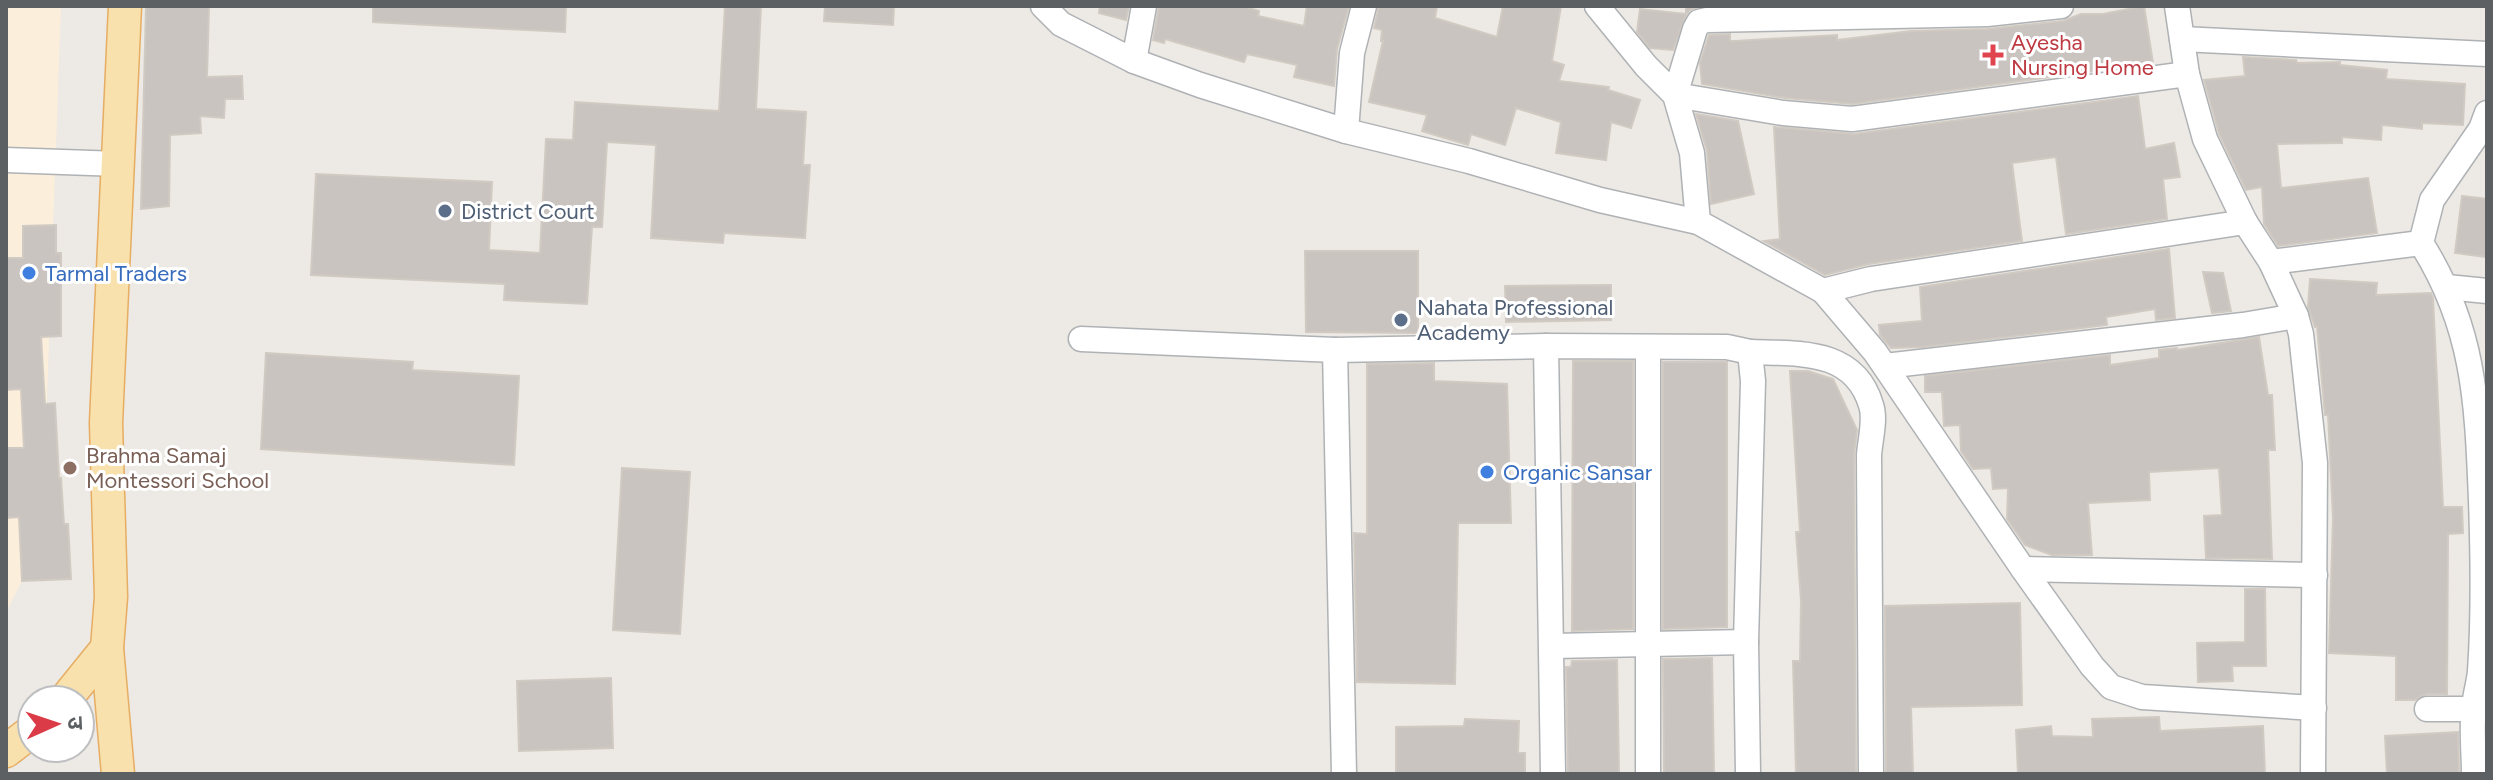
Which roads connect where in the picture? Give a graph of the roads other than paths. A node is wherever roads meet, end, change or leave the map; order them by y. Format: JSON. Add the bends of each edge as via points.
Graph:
{"nodes":[{"id":1,"x":125,"y":6,"type":"edge"},
{"id":2,"x":1043,"y":6,"type":"edge"},
{"id":3,"x":1144,"y":6,"type":"edge"},
{"id":4,"x":1364,"y":6,"type":"edge"},
{"id":5,"x":1597,"y":6,"type":"edge"},
{"id":6,"x":2061,"y":6,"type":"edge"},
{"id":7,"x":2177,"y":6,"type":"edge"},
{"id":8,"x":2182,"y":39,"type":"junction"},
{"id":9,"x":2487,"y":54,"type":"edge"},
{"id":10,"x":1134,"y":61,"type":"junction"},
{"id":11,"x":2187,"y":74,"type":"junction"},
{"id":12,"x":1675,"y":95,"type":"junction"},
{"id":13,"x":2487,"y":113,"type":"edge"},
{"id":14,"x":1346,"y":131,"type":"junction"},
{"id":15,"x":6,"y":160,"type":"edge"},
{"id":16,"x":119,"y":164,"type":"junction"},
{"id":17,"x":1698,"y":222,"type":"junction"},
{"id":18,"x":2245,"y":222,"type":"junction"},
{"id":19,"x":2421,"y":243,"type":"junction"},
{"id":20,"x":2271,"y":262,"type":"junction"},
{"id":21,"x":2447,"y":287,"type":"junction"},
{"id":22,"x":1823,"y":291,"type":"junction"},
{"id":23,"x":2487,"y":291,"type":"edge"},
{"id":24,"x":2296,"y":316,"type":"junction"},
{"id":25,"x":1081,"y":339,"type":"dead end"},
{"id":26,"x":1546,"y":346,"type":"junction"},
{"id":27,"x":1648,"y":347,"type":"junction"},
{"id":28,"x":1335,"y":350,"type":"junction"},
{"id":29,"x":1750,"y":352,"type":"junction"},
{"id":30,"x":1885,"y":366,"type":"junction"},
{"id":31,"x":2023,"y":569,"type":"junction"},
{"id":32,"x":2315,"y":575,"type":"junction"},
{"id":33,"x":1746,"y":642,"type":"junction"},
{"id":34,"x":1646,"y":644,"type":"junction"},
{"id":35,"x":1553,"y":646,"type":"junction"},
{"id":36,"x":107,"y":648,"type":"junction"},
{"id":37,"x":78,"y":684,"type":"edge"},
{"id":38,"x":2314,"y":708,"type":"junction"},
{"id":39,"x":2427,"y":709,"type":"dead end"},
{"id":40,"x":2480,"y":709,"type":"edge"},
{"id":41,"x":118,"y":774,"type":"edge"},
{"id":42,"x":1344,"y":774,"type":"edge"},
{"id":43,"x":1553,"y":774,"type":"edge"},
{"id":44,"x":1648,"y":774,"type":"edge"},
{"id":45,"x":1748,"y":774,"type":"edge"},
{"id":46,"x":1871,"y":774,"type":"edge"},
{"id":47,"x":2313,"y":774,"type":"edge"},
{"id":48,"x":2474,"y":774,"type":"edge"}],
"edges":[{"from":1,"to":16,"type":"main road"},
{"from":2,"to":10,"type":"street","via":[[1061,24]]},
{"from":3,"to":10,"type":"street"},
{"from":4,"to":14,"type":"street","via":[[1352,53]]},
{"from":5,"to":12,"type":"street"},
{"from":6,"to":12,"type":"street","via":[[1987,14],[1707,20],[1695,29]]},
{"from":7,"to":8,"type":"street"},
{"from":8,"to":9,"type":"street"},
{"from":8,"to":11,"type":"street"},
{"from":10,"to":14,"type":"street"},
{"from":11,"to":12,"type":"street","via":[[1852,119]]},
{"from":11,"to":18,"type":"street","via":[[2205,139]]},
{"from":12,"to":17,"type":"street","via":[[1692,153]]},
{"from":13,"to":19,"type":"street","via":[[2432,200]]},
{"from":14,"to":17,"type":"street"},
{"from":15,"to":16,"type":"street"},
{"from":16,"to":36,"type":"main road","via":[[106,423],[111,597]]},
{"from":17,"to":22,"type":"street"},
{"from":18,"to":20,"type":"street"},
{"from":18,"to":22,"type":"street","via":[[1871,279]]},
{"from":19,"to":20,"type":"street"},
{"from":19,"to":21,"type":"street"},
{"from":20,"to":24,"type":"street"},
{"from":21,"to":23,"type":"street"},
{"from":21,"to":40,"type":"street","via":[[2473,372],[2478,420]]},
{"from":22,"to":30,"type":"street"},
{"from":24,"to":30,"type":"street"},
{"from":24,"to":32,"type":"street","via":[[2315,463]]},
{"from":25,"to":28,"type":"street"},
{"from":26,"to":27,"type":"street"},
{"from":26,"to":28,"type":"street"},
{"from":26,"to":35,"type":"street"},
{"from":27,"to":29,"type":"street"},
{"from":27,"to":34,"type":"street"},
{"from":28,"to":42,"type":"street"},
{"from":29,"to":33,"type":"street"},
{"from":29,"to":46,"type":"street","via":[[1816,355],[1855,372],[1872,407]]},
{"from":30,"to":31,"type":"street"},
{"from":31,"to":32,"type":"street"},
{"from":31,"to":38,"type":"street","via":[[2111,687],[2142,697]]},
{"from":32,"to":38,"type":"street"},
{"from":33,"to":34,"type":"street"},
{"from":33,"to":45,"type":"street"},
{"from":34,"to":35,"type":"street"},
{"from":34,"to":44,"type":"street"},
{"from":35,"to":43,"type":"street"},
{"from":36,"to":37,"type":"main road"},
{"from":36,"to":41,"type":"main road"},
{"from":38,"to":47,"type":"street"},
{"from":39,"to":40,"type":"street"},
{"from":40,"to":48,"type":"street"}]}
